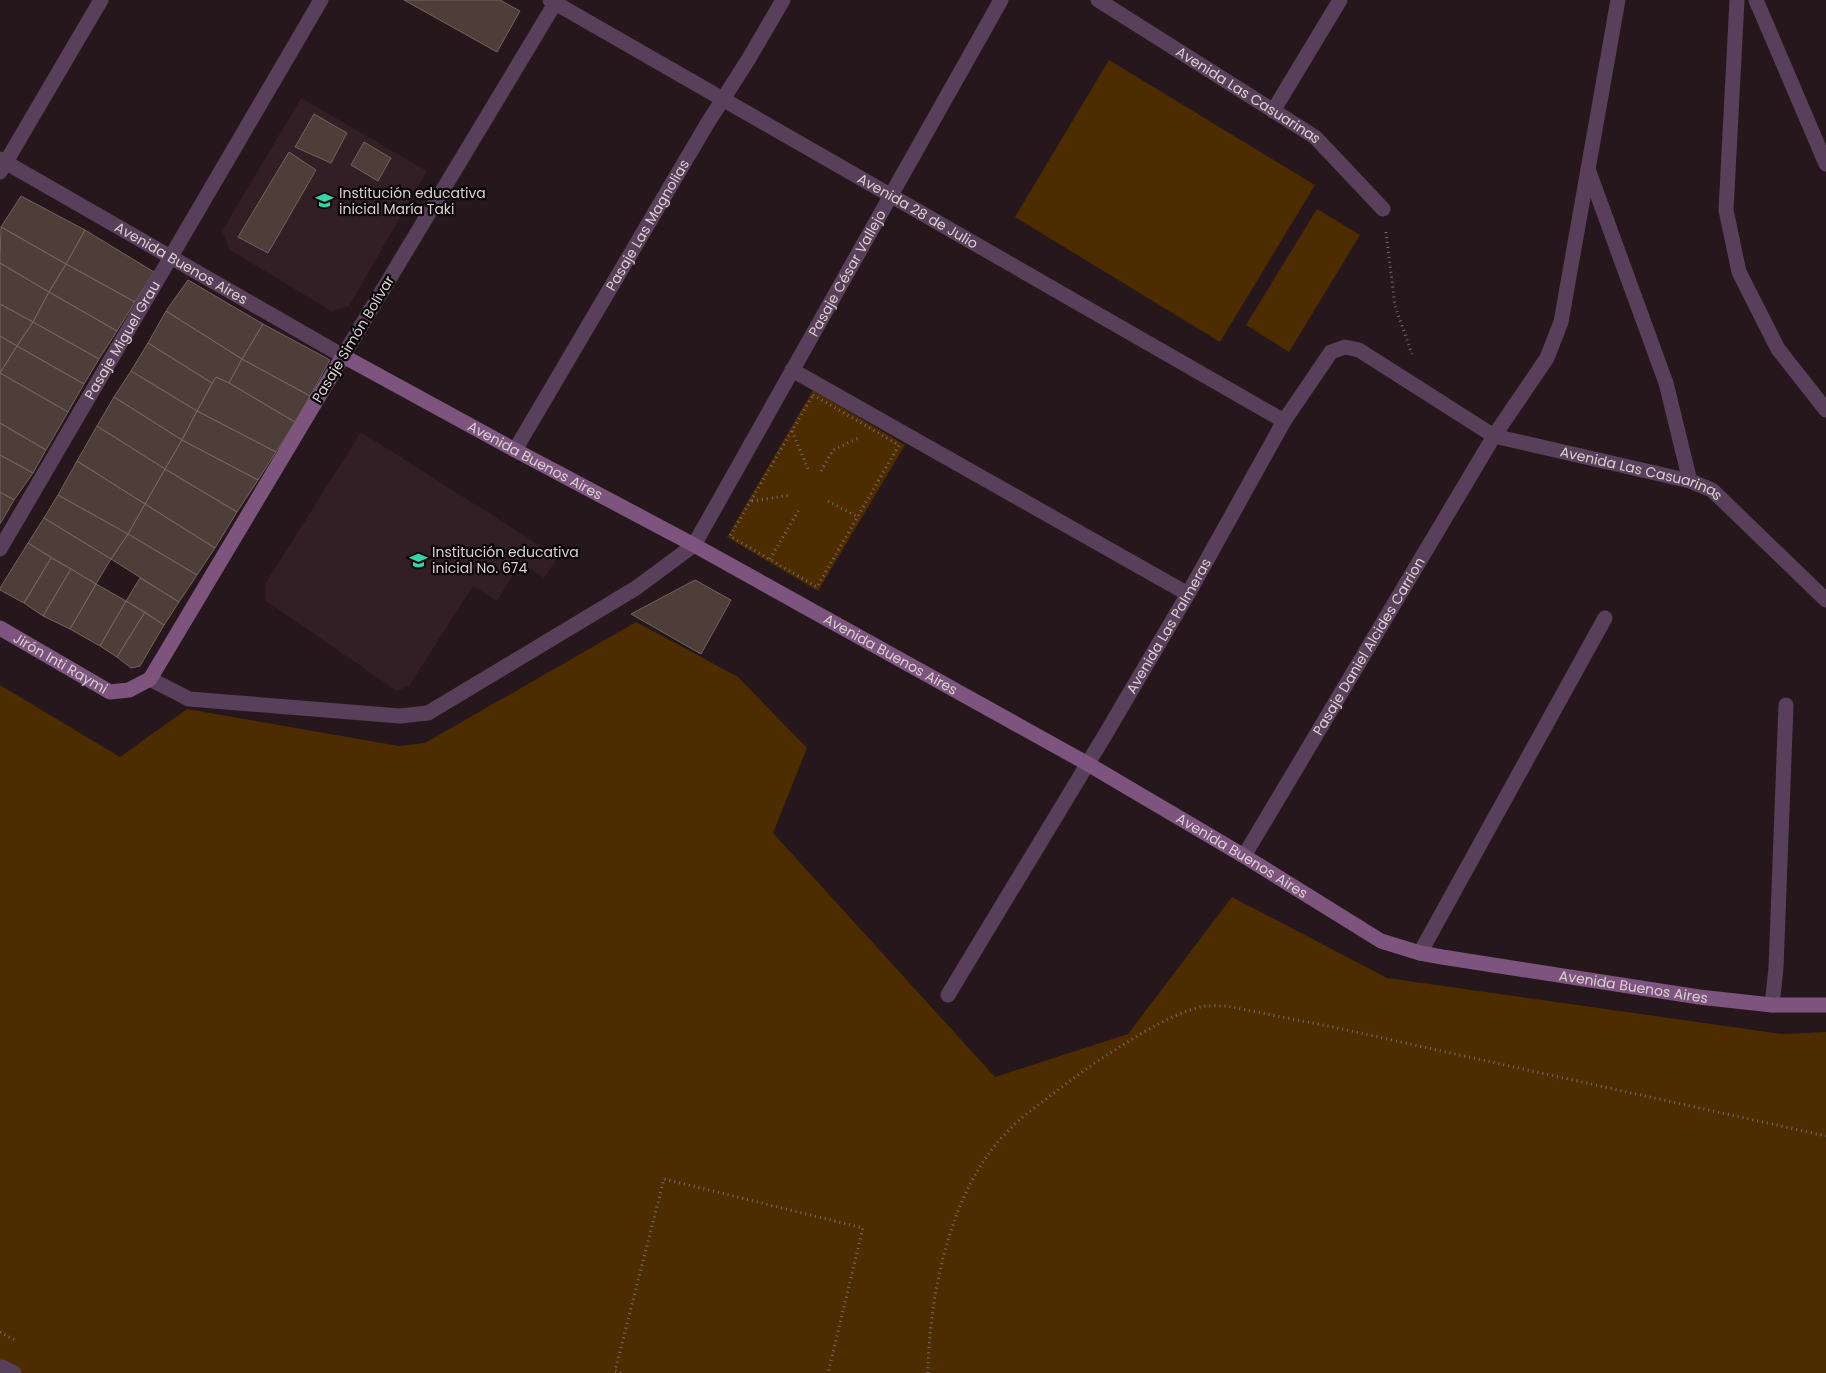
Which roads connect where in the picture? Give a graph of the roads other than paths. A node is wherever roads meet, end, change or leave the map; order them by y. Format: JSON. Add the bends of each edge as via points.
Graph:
{"nodes":[{"id":1,"x":101,"y":0,"type":"edge"},
{"id":2,"x":320,"y":0,"type":"edge"},
{"id":3,"x":782,"y":0,"type":"edge"},
{"id":4,"x":1000,"y":0,"type":"edge"},
{"id":5,"x":1098,"y":0,"type":"edge"},
{"id":6,"x":1340,"y":0,"type":"edge"},
{"id":7,"x":1618,"y":0,"type":"edge"},
{"id":8,"x":1737,"y":0,"type":"edge"},
{"id":9,"x":1756,"y":0,"type":"edge"},
{"id":10,"x":554,"y":1,"type":"edge"},
{"id":11,"x":723,"y":100,"type":"junction"},
{"id":12,"x":1273,"y":111,"type":"junction"},
{"id":13,"x":1826,"y":164,"type":"edge"},
{"id":14,"x":2,"y":165,"type":"edge"},
{"id":15,"x":1588,"y":169,"type":"junction"},
{"id":16,"x":891,"y":196,"type":"junction"},
{"id":17,"x":1384,"y":209,"type":"road end"},
{"id":18,"x":171,"y":257,"type":"junction"},
{"id":19,"x":344,"y":356,"type":"junction"},
{"id":20,"x":792,"y":370,"type":"junction"},
{"id":21,"x":1427,"y":395,"type":"joint"},
{"id":22,"x":1826,"y":410,"type":"edge"},
{"id":23,"x":1284,"y":422,"type":"junction"},
{"id":24,"x":1494,"y":436,"type":"junction"},
{"id":25,"x":515,"y":450,"type":"junction"},
{"id":26,"x":1690,"y":481,"type":"junction"},
{"id":27,"x":694,"y":545,"type":"junction"},
{"id":28,"x":0,"y":549,"type":"edge"},
{"id":29,"x":1188,"y":594,"type":"junction"},
{"id":30,"x":1826,"y":600,"type":"edge"},
{"id":31,"x":1606,"y":618,"type":"dead end"},
{"id":32,"x":0,"y":628,"type":"edge"},
{"id":33,"x":150,"y":679,"type":"junction"},
{"id":34,"x":1786,"y":705,"type":"dead end"},
{"id":35,"x":1088,"y":764,"type":"junction"},
{"id":36,"x":1244,"y":856,"type":"junction"},
{"id":37,"x":1420,"y":953,"type":"junction"},
{"id":38,"x":948,"y":994,"type":"dead end"},
{"id":39,"x":1772,"y":1005,"type":"junction"},
{"id":40,"x":1826,"y":1005,"type":"edge"}],
"edges":[{"from":1,"to":14,"type":"street"},
{"from":2,"to":18,"type":"street","name":"Pasaje Miguel Grau"},
{"from":3,"to":11,"type":"street","name":"Pasaje Las Magnolias"},
{"from":4,"to":16,"type":"street","name":"Pasaje César Vallejo"},
{"from":5,"to":12,"type":"street","name":"Avenida Las Casuarinas"},
{"from":6,"to":12,"type":"street"},
{"from":7,"to":15,"type":"street","name":"Pasaje Daniel Alcides Carrion"},
{"from":8,"to":22,"type":"street","via":[[1726,210],[1738,272],[1778,349]]},
{"from":9,"to":13,"type":"street"},
{"from":10,"to":11,"type":"street","name":"Avenida 28 de Julio"},
{"from":10,"to":19,"type":"street","name":"Pasaje Simón Bolívar"},
{"from":11,"to":16,"type":"street","name":"Avenida 28 de Julio"},
{"from":11,"to":25,"type":"street","name":"Pasaje Las Magnolias"},
{"from":12,"to":17,"type":"street","name":"Avenida Las Casuarinas","via":[[1315,137]]},
{"from":14,"to":18,"type":"street","name":"Avenida Buenos Aires"},
{"from":15,"to":24,"type":"street","name":"Pasaje Daniel Alcides Carrion","via":[[1561,322],[1547,358]]},
{"from":15,"to":26,"type":"street","via":[[1666,383]]},
{"from":16,"to":20,"type":"street","name":"Pasaje César Vallejo"},
{"from":16,"to":23,"type":"street","name":"Avenida 28 de Julio"},
{"from":18,"to":19,"type":"street","name":"Avenida Buenos Aires"},
{"from":18,"to":28,"type":"street","name":"Pasaje Miguel Grau"},
{"from":19,"to":25,"type":"street","name":"Avenida Buenos Aires"},
{"from":19,"to":33,"type":"street","name":"Pasaje Simón Bolívar"},
{"from":20,"to":27,"type":"street","name":"Pasaje César Vallejo"},
{"from":20,"to":29,"type":"street"},
{"from":21,"to":23,"type":"street","name":"Avenida Las Palmeras","via":[[1359,350],[1345,346],[1331,352]]},
{"from":21,"to":24,"type":"street","name":"Avenida Las Casuarinas"},
{"from":23,"to":29,"type":"street","name":"Avenida Las Palmeras"},
{"from":24,"to":26,"type":"street","name":"Avenida Las Casuarinas"},
{"from":24,"to":36,"type":"street","name":"Pasaje Daniel Alcides Carrion"},
{"from":25,"to":27,"type":"street","name":"Avenida Buenos Aires"},
{"from":26,"to":30,"type":"street","name":"Avenida Las Casuarinas","via":[[1712,490]]},
{"from":27,"to":33,"type":"street","via":[[636,588],[428,713],[400,716],[190,699]]},
{"from":27,"to":35,"type":"street","name":"Avenida Buenos Aires"},
{"from":29,"to":35,"type":"street","name":"Avenida Las Palmeras"},
{"from":31,"to":37,"type":"street"},
{"from":32,"to":33,"type":"street","name":"Jirón Inti Raymi","via":[[110,692],[129,690]]},
{"from":34,"to":39,"type":"street"},
{"from":35,"to":36,"type":"street","name":"Avenida Buenos Aires"},
{"from":35,"to":38,"type":"street","name":"Avenida Las Palmeras"},
{"from":36,"to":37,"type":"street","name":"Avenida Buenos Aires","via":[[1381,941]]},
{"from":37,"to":39,"type":"street","name":"Avenida Buenos Aires","via":[[1699,997]]},
{"from":39,"to":40,"type":"street","name":"Avenida Buenos Aires"}]}
